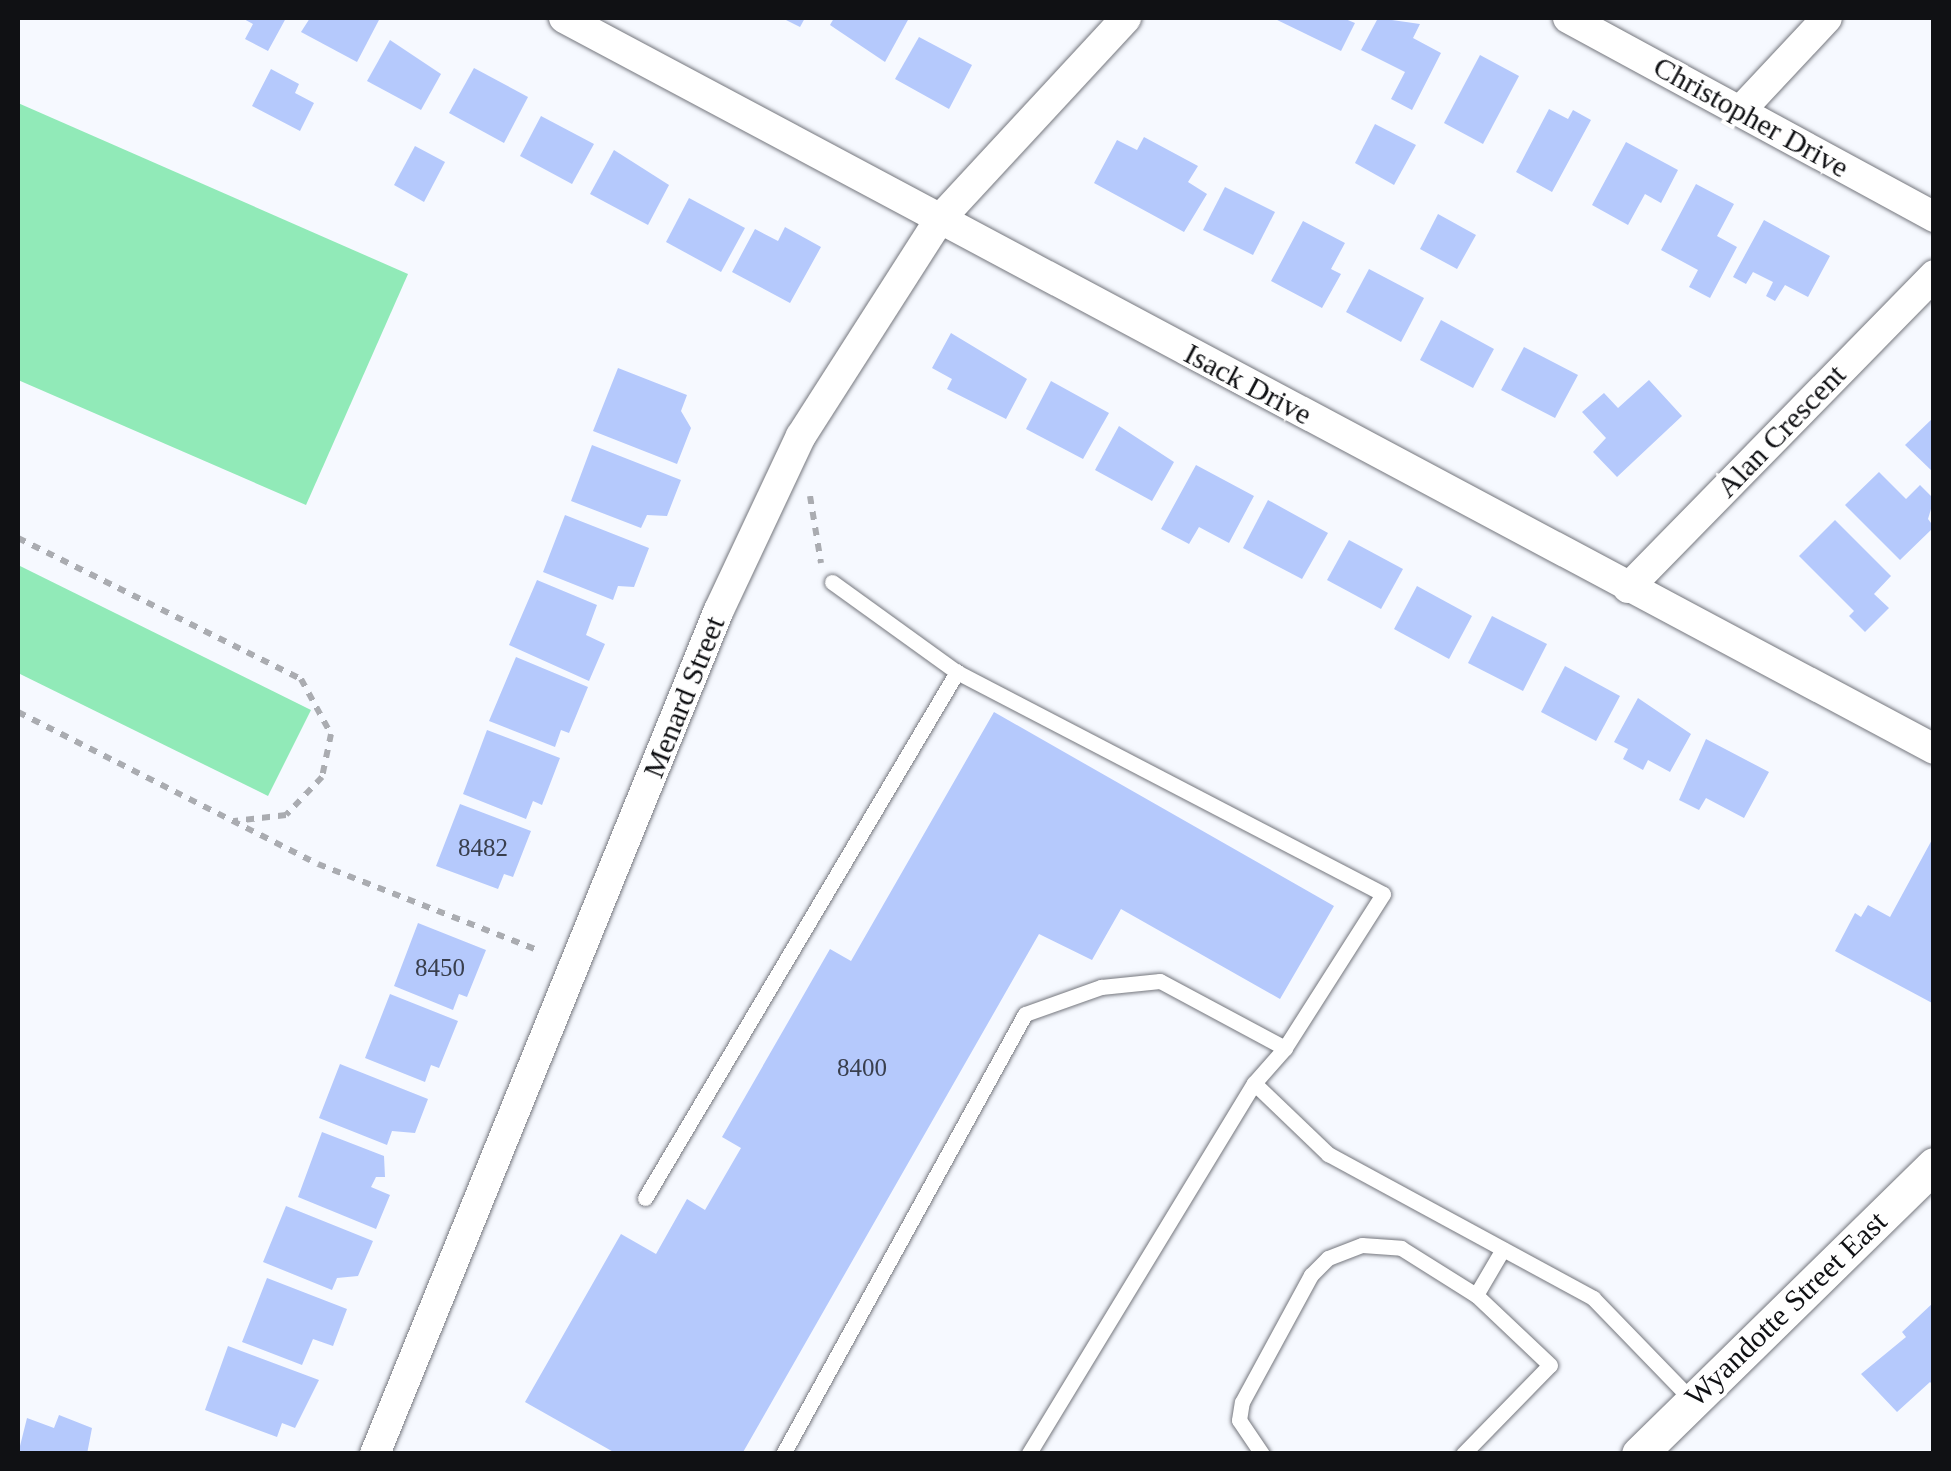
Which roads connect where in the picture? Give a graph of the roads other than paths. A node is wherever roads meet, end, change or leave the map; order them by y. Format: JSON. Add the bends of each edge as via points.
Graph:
{"nodes":[{"id":1,"x":564,"y":18,"type":"edge"},
{"id":2,"x":1126,"y":18,"type":"edge"},
{"id":3,"x":1568,"y":18,"type":"edge"},
{"id":4,"x":1827,"y":18,"type":"edge"},
{"id":5,"x":1740,"y":111,"type":"junction"},
{"id":6,"x":1934,"y":218,"type":"edge"},
{"id":7,"x":940,"y":220,"type":"junction"},
{"id":8,"x":1934,"y":274,"type":"edge"},
{"id":9,"x":832,"y":582,"type":"road end"},
{"id":10,"x":1628,"y":588,"type":"junction"},
{"id":11,"x":956,"y":672,"type":"junction"},
{"id":12,"x":1934,"y":750,"type":"edge"},
{"id":13,"x":1285,"y":1048,"type":"junction"},
{"id":14,"x":1254,"y":1083,"type":"junction"},
{"id":15,"x":1934,"y":1164,"type":"edge"},
{"id":16,"x":646,"y":1198,"type":"dead end"},
{"id":17,"x":1503,"y":1249,"type":"junction"},
{"id":18,"x":1476,"y":1295,"type":"junction"},
{"id":19,"x":1692,"y":1400,"type":"junction"},
{"id":20,"x":375,"y":1454,"type":"edge"},
{"id":21,"x":783,"y":1454,"type":"edge"},
{"id":22,"x":1028,"y":1454,"type":"edge"},
{"id":23,"x":1262,"y":1454,"type":"edge"},
{"id":24,"x":1464,"y":1454,"type":"edge"},
{"id":25,"x":1639,"y":1454,"type":"edge"}],
"edges":[{"from":1,"to":7,"type":"street","name":"Isack Drive"},
{"from":2,"to":7,"type":"street","name":"Menard Street"},
{"from":3,"to":5,"type":"street","name":"Christopher Drive"},
{"from":4,"to":5,"type":"street"},
{"from":5,"to":6,"type":"street","name":"Christopher Drive"},
{"from":7,"to":10,"type":"street","name":"Isack Drive"},
{"from":7,"to":20,"type":"street","name":"Menard Street","via":[[801,436],[719,610]]},
{"from":8,"to":10,"type":"street","name":"Alan Crescent"},
{"from":9,"to":11,"type":"lane"},
{"from":10,"to":12,"type":"street","name":"Isack Drive"},
{"from":11,"to":13,"type":"lane","via":[[1383,894]]},
{"from":11,"to":16,"type":"lane"},
{"from":13,"to":14,"type":"lane"},
{"from":13,"to":21,"type":"lane","via":[[1160,980],[1100,987],[1025,1014]]},
{"from":14,"to":17,"type":"lane","via":[[1328,1154]]},
{"from":14,"to":22,"type":"lane"},
{"from":15,"to":19,"type":"street","name":"Wyandotte Street East"},
{"from":17,"to":18,"type":"lane"},
{"from":17,"to":19,"type":"lane","via":[[1593,1298]]},
{"from":18,"to":23,"type":"lane","via":[[1401,1248],[1362,1245],[1328,1258],[1311,1275],[1242,1402],[1239,1420]]},
{"from":18,"to":24,"type":"lane","via":[[1550,1365]]},
{"from":19,"to":25,"type":"street","name":"Wyandotte Street East"}]}
